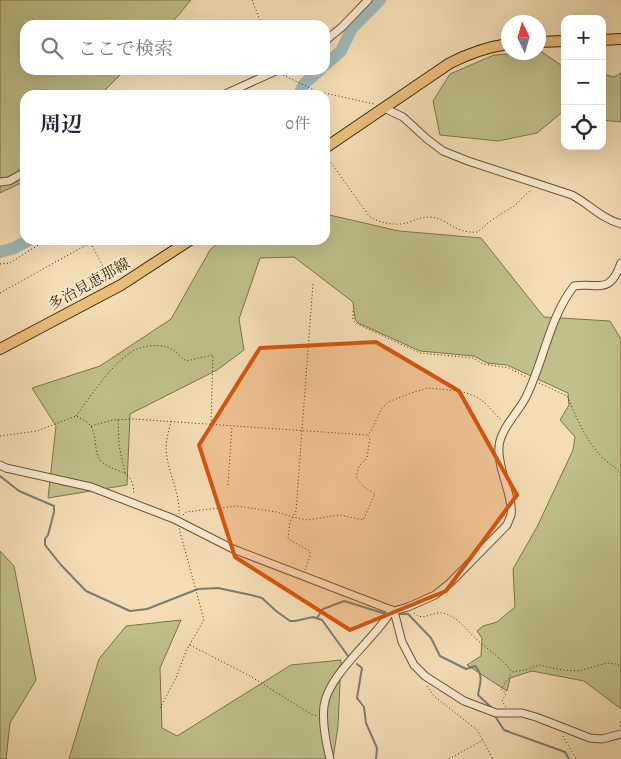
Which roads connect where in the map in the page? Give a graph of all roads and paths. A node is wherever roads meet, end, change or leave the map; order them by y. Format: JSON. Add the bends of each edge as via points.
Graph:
{"nodes":[{"id":1,"x":252,"y":0,"type":"edge"},
{"id":2,"x":368,"y":0,"type":"edge"},
{"id":3,"x":260,"y":20,"type":"edge"},
{"id":4,"x":330,"y":36,"type":"edge"},
{"id":5,"x":621,"y":39,"type":"edge"},
{"id":6,"x":606,"y":40,"type":"edge"},
{"id":7,"x":561,"y":41,"type":"edge"},
{"id":8,"x":546,"y":42,"type":"edge"},
{"id":9,"x":501,"y":45,"type":"edge"},
{"id":10,"x":267,"y":75,"type":"edge"},
{"id":11,"x":285,"y":75,"type":"edge"},
{"id":12,"x":234,"y":90,"type":"edge"},
{"id":13,"x":314,"y":90,"type":"edge"},
{"id":14,"x":330,"y":94,"type":"edge"},
{"id":15,"x":384,"y":108,"type":"junction"},
{"id":16,"x":330,"y":145,"type":"edge"},
{"id":17,"x":330,"y":161,"type":"edge"},
{"id":18,"x":20,"y":175,"type":"edge"},
{"id":19,"x":0,"y":182,"type":"edge"},
{"id":20,"x":545,"y":187,"type":"junction"},
{"id":21,"x":621,"y":224,"type":"edge"},
{"id":22,"x":38,"y":245,"type":"edge"},
{"id":23,"x":86,"y":245,"type":"edge"},
{"id":24,"x":92,"y":245,"type":"edge"},
{"id":25,"x":182,"y":245,"type":"edge"},
{"id":26,"x":621,"y":263,"type":"edge"},
{"id":27,"x":0,"y":264,"type":"edge"},
{"id":28,"x":313,"y":282,"type":"dead end"},
{"id":29,"x":121,"y":285,"type":"junction"},
{"id":30,"x":0,"y":293,"type":"edge"},
{"id":31,"x":353,"y":311,"type":"dead end"},
{"id":32,"x":0,"y":349,"type":"edge"},
{"id":33,"x":533,"y":380,"type":"junction"},
{"id":34,"x":76,"y":416,"type":"junction"},
{"id":35,"x":118,"y":420,"type":"junction"},
{"id":36,"x":171,"y":421,"type":"junction"},
{"id":37,"x":211,"y":424,"type":"junction"},
{"id":38,"x":232,"y":425,"type":"junction"},
{"id":39,"x":91,"y":426,"type":"junction"},
{"id":40,"x":507,"y":426,"type":"junction"},
{"id":41,"x":303,"y":430,"type":"junction"},
{"id":42,"x":367,"y":434,"type":"junction"},
{"id":43,"x":0,"y":436,"type":"edge"},
{"id":44,"x":0,"y":465,"type":"edge"},
{"id":45,"x":125,"y":473,"type":"junction"},
{"id":46,"x":621,"y":473,"type":"edge"},
{"id":47,"x":228,"y":485,"type":"dead end"},
{"id":48,"x":134,"y":504,"type":"junction"},
{"id":49,"x":293,"y":517,"type":"junction"},
{"id":50,"x":179,"y":521,"type":"junction"},
{"id":51,"x":303,"y":575,"type":"junction"},
{"id":52,"x":408,"y":607,"type":"junction"},
{"id":53,"x":393,"y":610,"type":"junction"},
{"id":54,"x":189,"y":644,"type":"junction"},
{"id":55,"x":621,"y":666,"type":"edge"},
{"id":56,"x":512,"y":672,"type":"junction"},
{"id":57,"x":427,"y":686,"type":"dead end"},
{"id":58,"x":160,"y":708,"type":"dead end"},
{"id":59,"x":504,"y":713,"type":"junction"},
{"id":60,"x":323,"y":717,"type":"junction"},
{"id":61,"x":556,"y":724,"type":"junction"},
{"id":62,"x":621,"y":734,"type":"edge"},
{"id":63,"x":483,"y":740,"type":"junction"},
{"id":64,"x":330,"y":759,"type":"edge"},
{"id":65,"x":449,"y":759,"type":"edge"},
{"id":66,"x":493,"y":759,"type":"edge"},
{"id":67,"x":576,"y":759,"type":"edge"}],
"edges":[{"from":1,"to":3,"type":"path"},
{"from":2,"to":4,"type":"street"},
{"from":5,"to":6,"type":"main road"},
{"from":7,"to":8,"type":"main road"},
{"from":9,"to":15,"type":"main road","via":[[470,52]]},
{"from":10,"to":12,"type":"street"},
{"from":11,"to":13,"type":"path"},
{"from":14,"to":15,"type":"path"},
{"from":15,"to":16,"type":"main road"},
{"from":15,"to":20,"type":"street","via":[[404,117],[443,151]]},
{"from":17,"to":20,"type":"path","via":[[369,216],[396,224],[432,217],[461,231],[478,232],[526,193]]},
{"from":18,"to":19,"type":"street"},
{"from":20,"to":21,"type":"street","via":[[572,195],[599,214]]},
{"from":22,"to":27,"type":"path","via":[[10,263]]},
{"from":23,"to":30,"type":"path"},
{"from":24,"to":29,"type":"path","via":[[106,272]]},
{"from":25,"to":29,"type":"main road","name":"多治見恵那線"},
{"from":26,"to":33,"type":"street","via":[[614,278],[606,285],[574,286],[563,300]]},
{"from":28,"to":41,"type":"path"},
{"from":29,"to":32,"type":"main road","name":"多治見恵那線"},
{"from":31,"to":33,"type":"path","via":[[353,320],[357,324],[420,353],[473,358],[483,364],[509,368]]},
{"from":33,"to":40,"type":"street","via":[[525,400]]},
{"from":33,"to":46,"type":"path","via":[[567,396],[592,446]]},
{"from":34,"to":37,"type":"path","via":[[95,389],[133,350],[152,346],[168,347],[186,362],[214,355]]},
{"from":34,"to":39,"type":"path"},
{"from":34,"to":43,"type":"path","via":[[37,431]]},
{"from":35,"to":36,"type":"path"},
{"from":35,"to":39,"type":"path"},
{"from":35,"to":45,"type":"path"},
{"from":36,"to":37,"type":"path"},
{"from":36,"to":50,"type":"path","via":[[166,446],[171,477],[180,501]]},
{"from":37,"to":38,"type":"path"},
{"from":38,"to":41,"type":"path"},
{"from":38,"to":47,"type":"path"},
{"from":39,"to":45,"type":"path","via":[[97,456],[102,462]]},
{"from":40,"to":42,"type":"path","via":[[475,396],[428,388],[388,402]]},
{"from":40,"to":52,"type":"street","via":[[499,445],[499,460],[510,501],[511,514],[507,525],[450,583],[435,595]]},
{"from":41,"to":42,"type":"path"},
{"from":41,"to":49,"type":"path"},
{"from":42,"to":49,"type":"path","via":[[370,438],[367,458],[359,466],[356,478],[375,494],[362,520],[340,515],[307,520]]},
{"from":44,"to":48,"type":"street","via":[[91,488]]},
{"from":45,"to":48,"type":"path","via":[[134,487]]},
{"from":48,"to":50,"type":"street"},
{"from":49,"to":50,"type":"path","via":[[236,506],[186,512]]},
{"from":49,"to":51,"type":"path","via":[[288,539],[310,551]]},
{"from":50,"to":51,"type":"street","via":[[233,549]]},
{"from":50,"to":54,"type":"path","via":[[186,560],[204,620]]},
{"from":51,"to":53,"type":"street"},
{"from":52,"to":53,"type":"street"},
{"from":52,"to":56,"type":"path","via":[[423,618],[443,612],[451,616]]},
{"from":53,"to":59,"type":"street","via":[[402,642],[414,665],[425,676],[464,701]]},
{"from":53,"to":60,"type":"street","via":[[334,680],[324,704]]},
{"from":54,"to":58,"type":"path"},
{"from":54,"to":60,"type":"path","via":[[250,676],[311,714]]},
{"from":55,"to":56,"type":"path","via":[[607,663],[580,670],[562,670],[539,665]]},
{"from":56,"to":59,"type":"path","via":[[501,689],[506,694],[502,701],[507,706]]},
{"from":57,"to":63,"type":"path","via":[[434,696],[478,730]]},
{"from":59,"to":61,"type":"street","via":[[522,714]]},
{"from":60,"to":64,"type":"street"},
{"from":61,"to":62,"type":"street","via":[[590,738],[602,739]]},
{"from":61,"to":67,"type":"path"},
{"from":63,"to":65,"type":"path"},
{"from":63,"to":66,"type":"path"}]}
